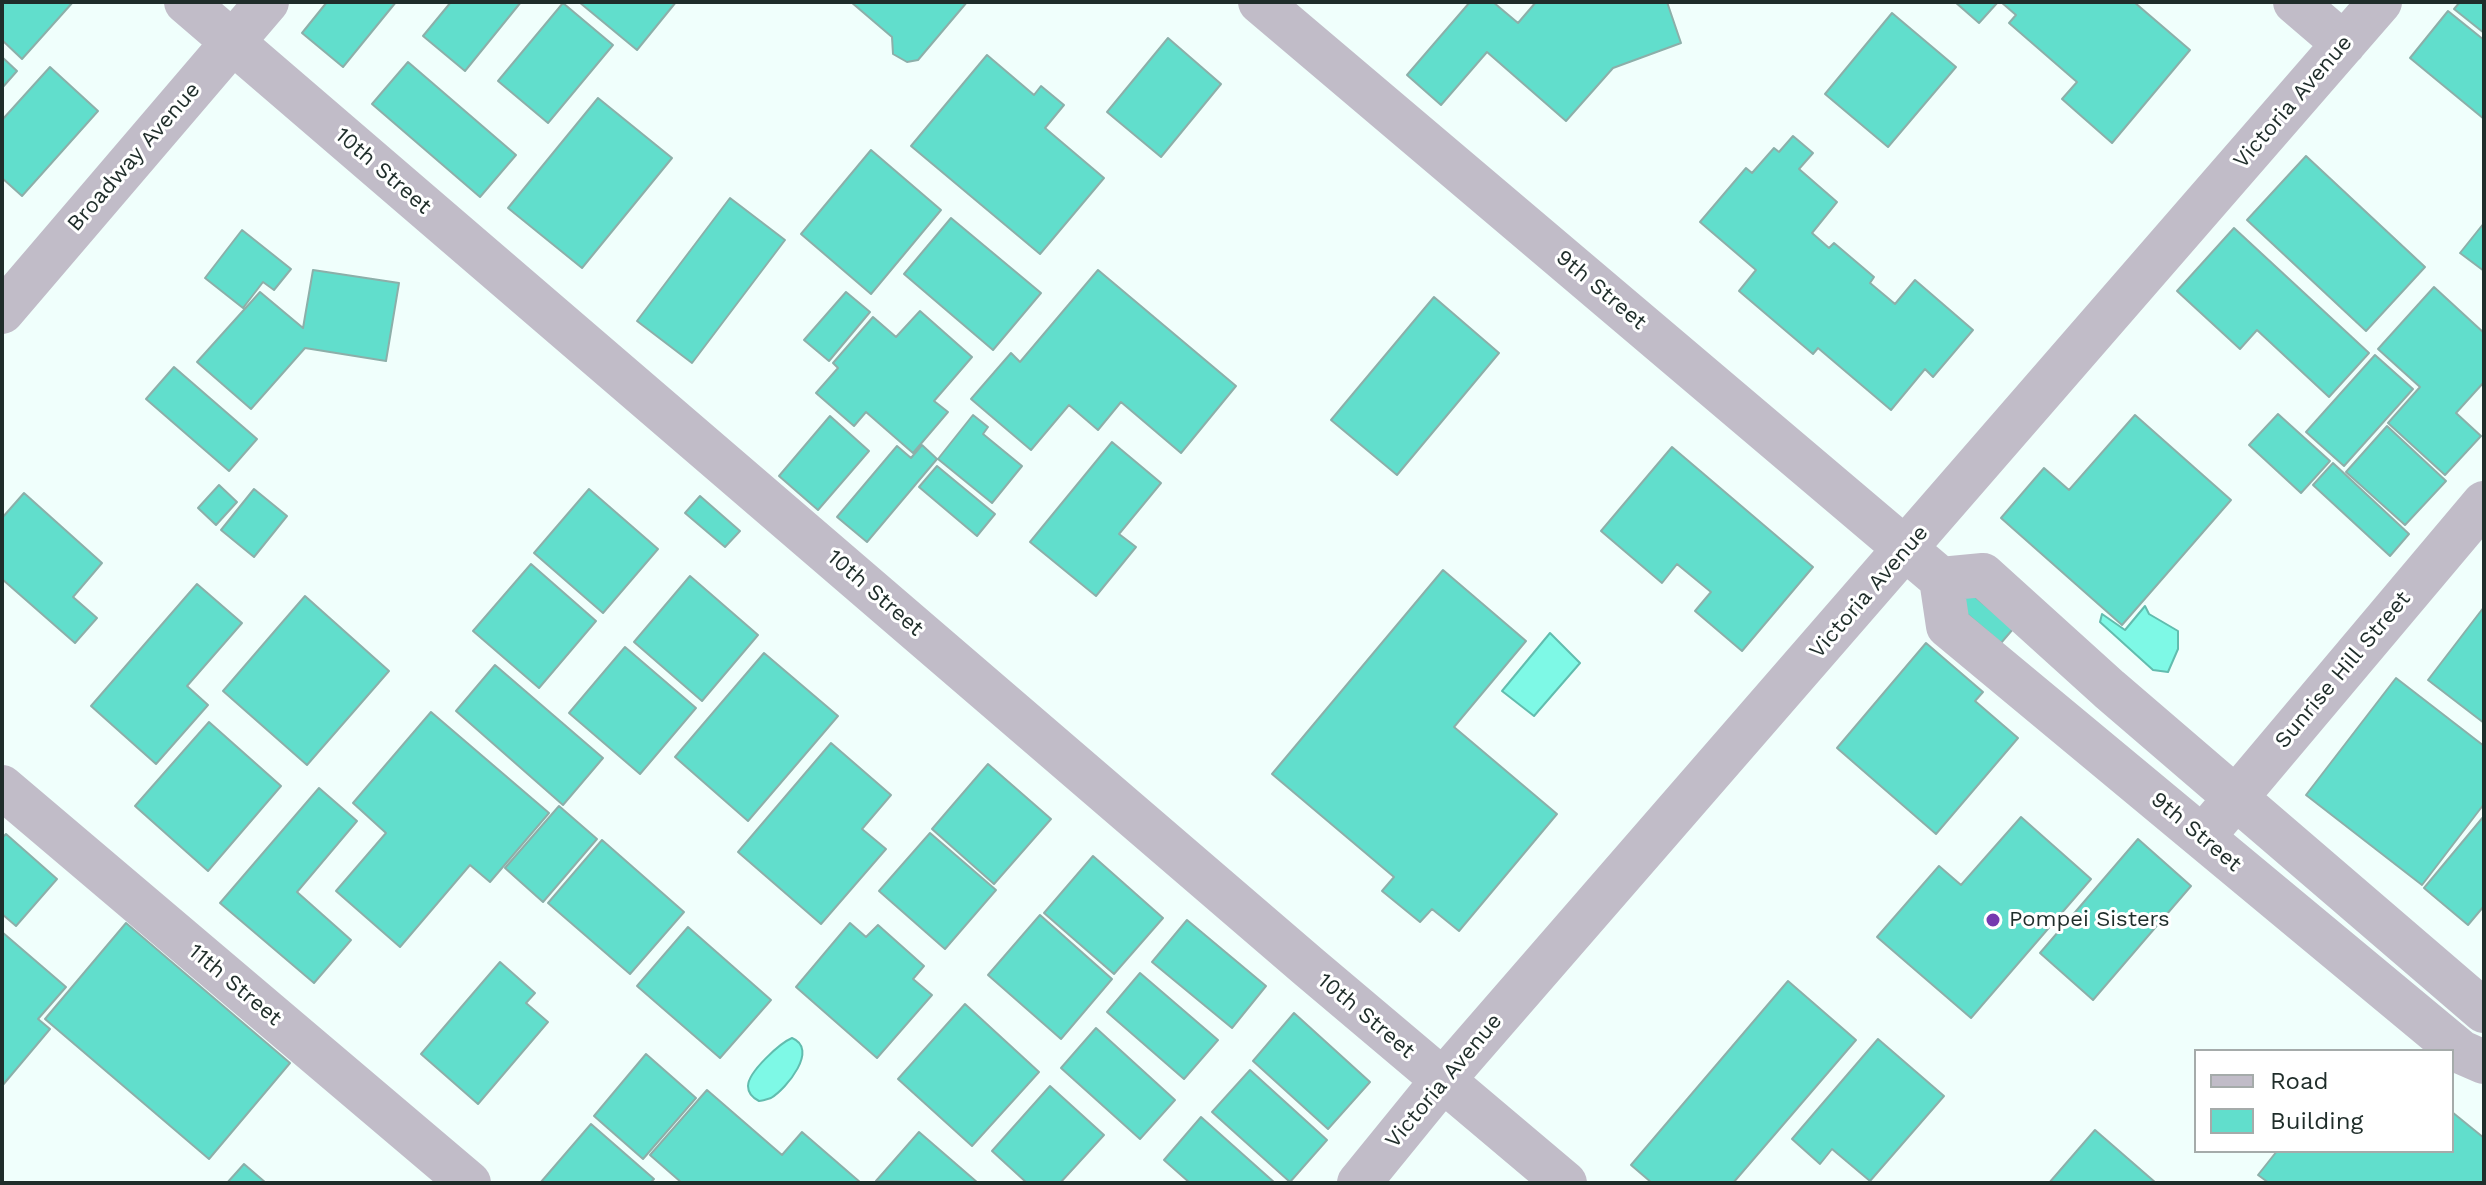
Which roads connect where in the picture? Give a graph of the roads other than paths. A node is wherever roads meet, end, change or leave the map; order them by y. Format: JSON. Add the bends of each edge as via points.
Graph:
{"nodes":[{"id":1,"x":186,"y":2,"type":"edge"},
{"id":2,"x":267,"y":2,"type":"edge"},
{"id":3,"x":1260,"y":2,"type":"edge"},
{"id":4,"x":2295,"y":2,"type":"edge"},
{"id":5,"x":2380,"y":2,"type":"edge"},
{"id":6,"x":233,"y":42,"type":"junction"},
{"id":7,"x":2344,"y":44,"type":"junction"},
{"id":8,"x":2,"y":312,"type":"edge"},
{"id":9,"x":2484,"y":503,"type":"edge"},
{"id":10,"x":1904,"y":547,"type":"junction"},
{"id":11,"x":1941,"y":579,"type":"junction"},
{"id":12,"x":2,"y":787,"type":"edge"},
{"id":13,"x":2235,"y":798,"type":"junction"},
{"id":14,"x":2202,"y":837,"type":"junction"},
{"id":15,"x":2484,"y":1011,"type":"edge"},
{"id":16,"x":2484,"y":1062,"type":"edge"},
{"id":17,"x":1442,"y":1081,"type":"junction"},
{"id":18,"x":469,"y":1183,"type":"edge"},
{"id":19,"x":1359,"y":1183,"type":"edge"},
{"id":20,"x":1565,"y":1183,"type":"edge"}],
"edges":[{"from":1,"to":6,"type":"street","name":"10th Street"},
{"from":2,"to":6,"type":"street","name":"Broadway Avenue"},
{"from":3,"to":10,"type":"street","name":"9th Street"},
{"from":4,"to":7,"type":"street"},
{"from":5,"to":7,"type":"street","name":"Victoria Avenue"},
{"from":6,"to":8,"type":"street","name":"Broadway Avenue"},
{"from":6,"to":17,"type":"street","name":"10th Street"},
{"from":7,"to":10,"type":"street","name":"Victoria Avenue"},
{"from":9,"to":13,"type":"street","name":"Sunrise Hill Street"},
{"from":10,"to":11,"type":"street","name":"9th Street"},
{"from":10,"to":17,"type":"street","name":"Victoria Avenue"},
{"from":11,"to":13,"type":"street","via":[[1983,575]]},
{"from":11,"to":14,"type":"street","name":"9th Street","via":[[1948,626]]},
{"from":12,"to":18,"type":"street","name":"11th Street"},
{"from":13,"to":14,"type":"street","name":"Sunrise Hill Street"},
{"from":13,"to":15,"type":"street"},
{"from":14,"to":16,"type":"street","name":"9th Street","via":[[2461,1052]]},
{"from":17,"to":19,"type":"street","name":"Victoria Avenue"},
{"from":17,"to":20,"type":"street","name":"10th Street"}]}
